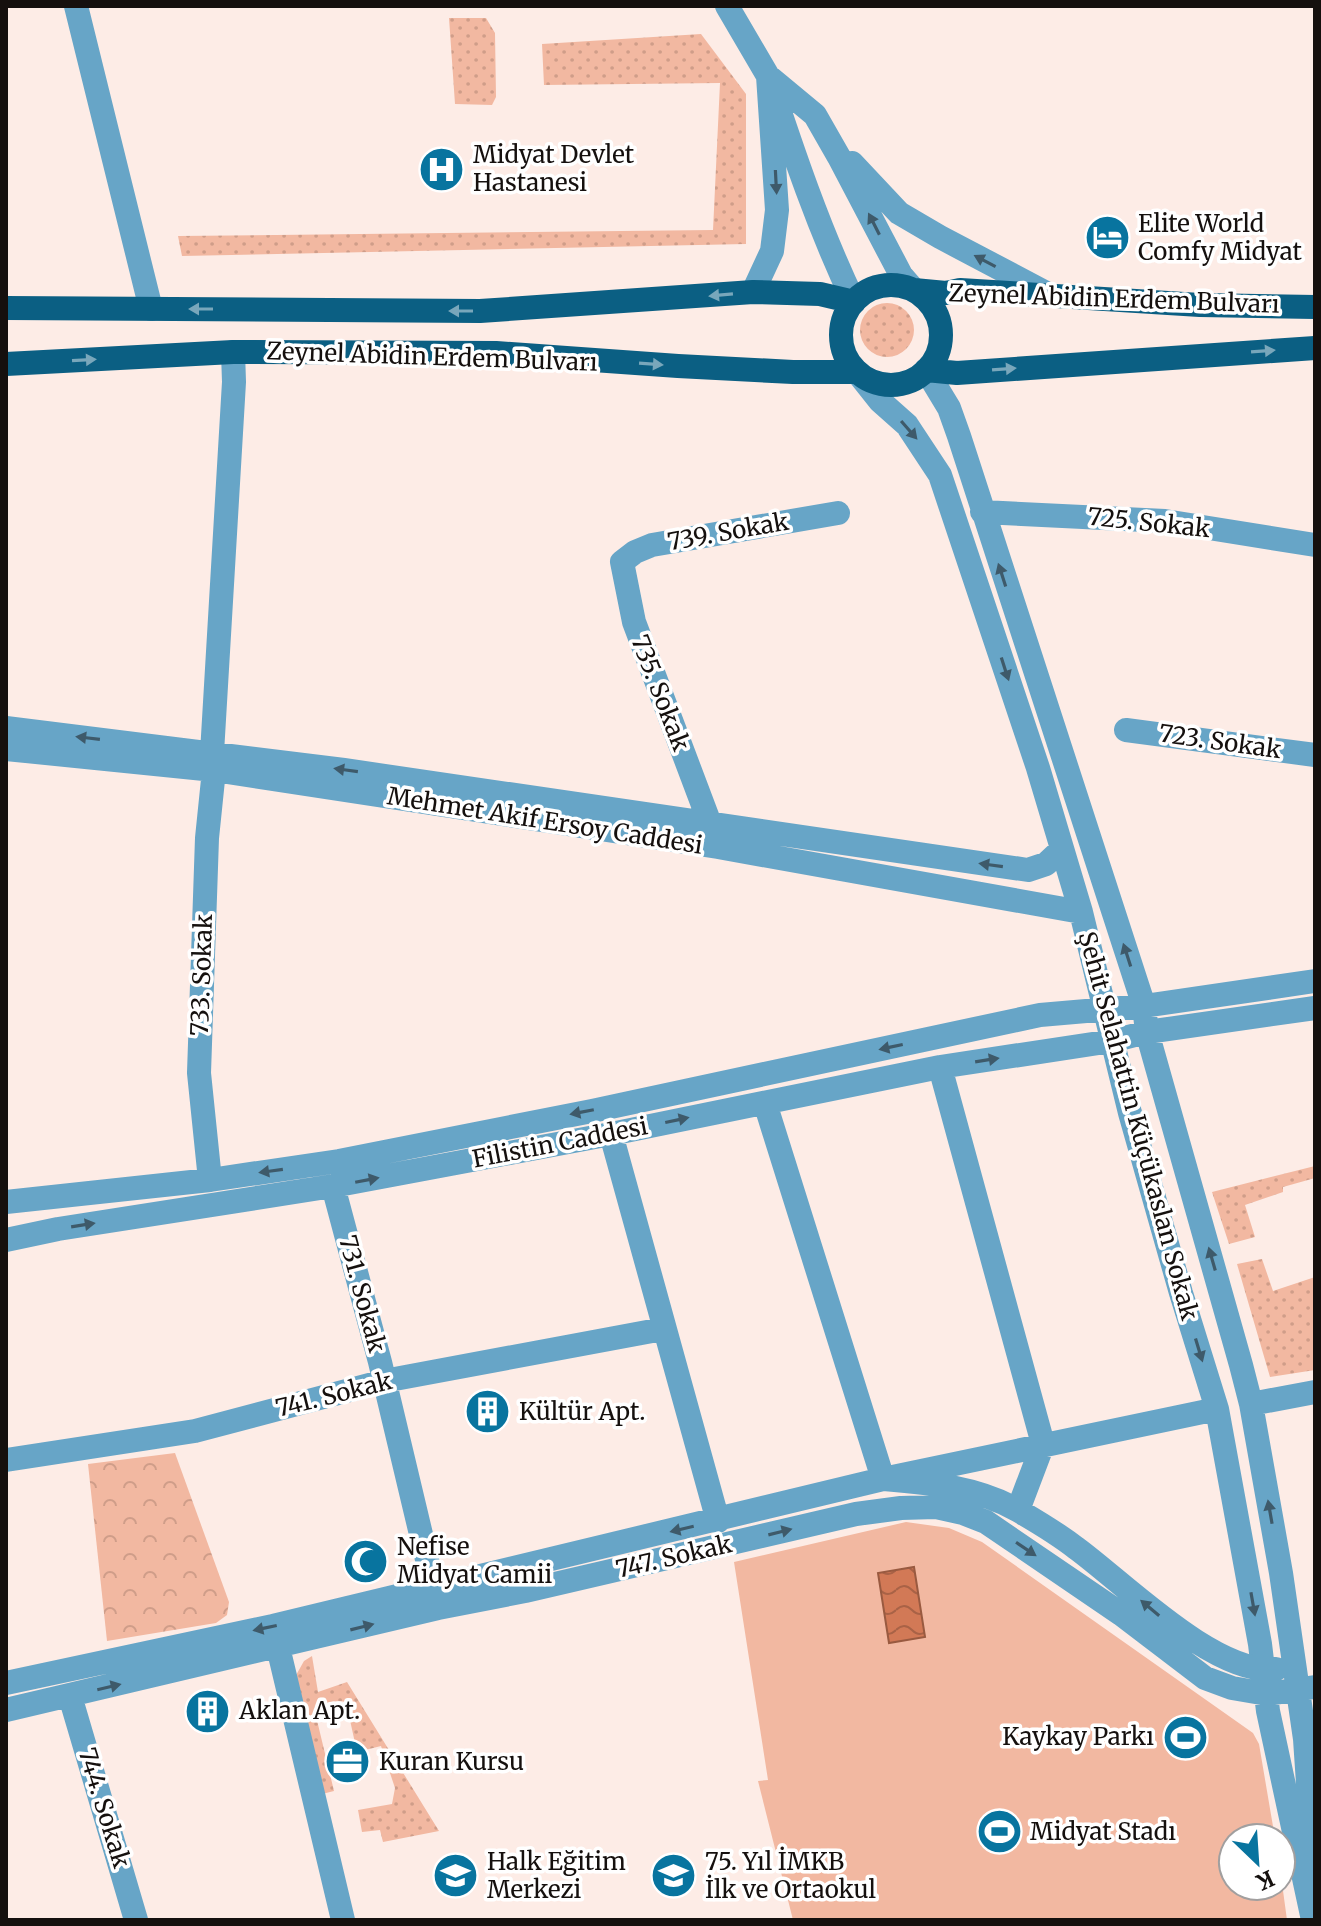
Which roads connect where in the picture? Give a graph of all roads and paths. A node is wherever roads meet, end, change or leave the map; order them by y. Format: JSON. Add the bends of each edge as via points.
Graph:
{"nodes":[{"id":1,"x":76,"y":6,"type":"edge"},
{"id":2,"x":727,"y":6,"type":"edge"},
{"id":3,"x":768,"y":76,"type":"junction"},
{"id":4,"x":828,"y":137,"type":"junction"},
{"id":5,"x":914,"y":290,"type":"junction"},
{"id":6,"x":753,"y":292,"type":"junction"},
{"id":7,"x":1054,"y":297,"type":"junction"},
{"id":8,"x":854,"y":302,"type":"junction"},
{"id":9,"x":1315,"y":307,"type":"edge"},
{"id":10,"x":6,"y":308,"type":"edge"},
{"id":11,"x":151,"y":309,"type":"junction"},
{"id":12,"x":1315,"y":348,"type":"edge"},
{"id":13,"x":233,"y":352,"type":"junction"},
{"id":14,"x":6,"y":364,"type":"edge"},
{"id":15,"x":926,"y":370,"type":"junction"},
{"id":16,"x":857,"y":372,"type":"junction"},
{"id":17,"x":982,"y":512,"type":"junction"},
{"id":18,"x":838,"y":513,"type":"dead end"},
{"id":19,"x":1315,"y":545,"type":"edge"},
{"id":20,"x":622,"y":562,"type":"joint"},
{"id":21,"x":6,"y":728,"type":"edge"},
{"id":22,"x":1126,"y":730,"type":"dead end"},
{"id":23,"x":6,"y":749,"type":"edge"},
{"id":24,"x":1315,"y":755,"type":"edge"},
{"id":25,"x":213,"y":761,"type":"junction"},
{"id":26,"x":709,"y":821,"type":"junction"},
{"id":27,"x":1062,"y":849,"type":"junction"},
{"id":28,"x":1081,"y":912,"type":"junction"},
{"id":29,"x":1315,"y":981,"type":"edge"},
{"id":30,"x":1144,"y":1006,"type":"junction"},
{"id":31,"x":1315,"y":1008,"type":"edge"},
{"id":32,"x":1106,"y":1010,"type":"junction"},
{"id":33,"x":1147,"y":1032,"type":"junction"},
{"id":34,"x":1112,"y":1041,"type":"junction"},
{"id":35,"x":940,"y":1067,"type":"junction"},
{"id":36,"x":765,"y":1103,"type":"junction"},
{"id":37,"x":611,"y":1134,"type":"junction"},
{"id":38,"x":210,"y":1180,"type":"junction"},
{"id":39,"x":333,"y":1186,"type":"junction"},
{"id":40,"x":6,"y":1202,"type":"edge"},
{"id":41,"x":6,"y":1240,"type":"edge"},
{"id":42,"x":663,"y":1329,"type":"junction"},
{"id":43,"x":384,"y":1381,"type":"junction"},
{"id":44,"x":1315,"y":1392,"type":"edge"},
{"id":45,"x":1251,"y":1404,"type":"junction"},
{"id":46,"x":1217,"y":1409,"type":"junction"},
{"id":47,"x":1043,"y":1444,"type":"junction"},
{"id":48,"x":6,"y":1460,"type":"edge"},
{"id":49,"x":883,"y":1479,"type":"junction"},
{"id":50,"x":1018,"y":1510,"type":"junction"},
{"id":51,"x":718,"y":1521,"type":"junction"},
{"id":52,"x":434,"y":1589,"type":"junction"},
{"id":53,"x":278,"y":1647,"type":"junction"},
{"id":54,"x":1302,"y":1681,"type":"edge"},
{"id":55,"x":1265,"y":1682,"type":"junction"},
{"id":56,"x":6,"y":1683,"type":"edge"},
{"id":57,"x":70,"y":1696,"type":"junction"},
{"id":58,"x":6,"y":1710,"type":"edge"},
{"id":59,"x":1315,"y":1895,"type":"edge"},
{"id":60,"x":136,"y":1920,"type":"edge"},
{"id":61,"x":343,"y":1920,"type":"edge"},
{"id":62,"x":1313,"y":1920,"type":"edge"}],
"edges":[{"from":1,"to":11,"type":"street"},
{"from":2,"to":3,"type":"street"},
{"from":3,"to":4,"type":"street","via":[[815,115]]},
{"from":3,"to":6,"type":"street","one_way":true,"via":[[777,210],[772,251]]},
{"from":3,"to":8,"type":"street"},
{"from":5,"to":4,"type":"street","one_way":true},
{"from":7,"to":4,"type":"street","one_way":true,"via":[[899,213]]},
{"from":5,"to":7,"type":"main road","name":"Zeynel Abidin Erdem Bulvarı"},
{"from":5,"to":8,"type":"main road","via":[[876,287]]},
{"from":5,"to":15,"type":"main road","via":[[927,299],[941,327],[940,343]]},
{"from":6,"to":8,"type":"main road","name":"Zeynel Abidin Erdem Bulvarı","via":[[820,294]]},
{"from":6,"to":11,"type":"main road","name":"Zeynel Abidin Erdem Bulvarı","one_way":true,"via":[[480,311]]},
{"from":7,"to":9,"type":"main road","name":"Zeynel Abidin Erdem Bulvarı"},
{"from":8,"to":16,"type":"main road","via":[[846,314],[842,345]]},
{"from":10,"to":11,"type":"main road","name":"Zeynel Abidin Erdem Bulvarı"},
{"from":15,"to":12,"type":"main road","name":"Zeynel Abidin Erdem Bulvarı","one_way":true,"via":[[957,373]]},
{"from":14,"to":13,"type":"main road","name":"Zeynel Abidin Erdem Bulvarı","one_way":true},
{"from":13,"to":16,"type":"main road","name":"Zeynel Abidin Erdem Bulvarı","one_way":true,"via":[[496,353]]},
{"from":13,"to":25,"type":"street","name":"733. Sokak"},
{"from":15,"to":16,"type":"main road","via":[[900,384],[884,384]]},
{"from":15,"to":17,"type":"street","name":"Şehit Selahattin Küçükaslan Sokak","via":[[949,408]]},
{"from":16,"to":27,"type":"street","name":"Şehit Selahattin Küçükaslan Sokak","one_way":true,"via":[[907,425],[940,475]]},
{"from":17,"to":19,"type":"street","name":"725. Sokak","via":[[1165,521]]},
{"from":30,"to":17,"type":"street","name":"Şehit Selahattin Küçükaslan Sokak","one_way":true},
{"from":18,"to":20,"type":"street","name":"739. Sokak","via":[[652,545]]},
{"from":20,"to":26,"type":"street","name":"735. Sokak","via":[[634,622]]},
{"from":25,"to":21,"type":"street","one_way":true},
{"from":22,"to":24,"type":"street","name":"723. Sokak"},
{"from":23,"to":25,"type":"street","name":"Mehmet Akif Ersoy Caddesi"},
{"from":26,"to":25,"type":"street","one_way":true},
{"from":25,"to":28,"type":"street","name":"Mehmet Akif Ersoy Caddesi"},
{"from":25,"to":38,"type":"street","name":"733. Sokak","via":[[199,1073]]},
{"from":27,"to":26,"type":"street","one_way":true,"via":[[1046,864],[1028,870]]},
{"from":27,"to":28,"type":"street","name":"Şehit Selahattin Küçükaslan Sokak"},
{"from":28,"to":32,"type":"street","name":"Şehit Selahattin Küçükaslan Sokak"},
{"from":29,"to":30,"type":"street"},
{"from":30,"to":32,"type":"street"},
{"from":30,"to":33,"type":"street","name":"Şehit Selahattin Küçükaslan Sokak"},
{"from":31,"to":33,"type":"street"},
{"from":32,"to":34,"type":"street","name":"Şehit Selahattin Küçükaslan Sokak"},
{"from":32,"to":38,"type":"street","name":"Filistin Caddesi","one_way":true,"via":[[1040,1015],[592,1111],[339,1161]]},
{"from":33,"to":34,"type":"street"},
{"from":45,"to":33,"type":"street","name":"Şehit Selahattin Küçükaslan Sokak","one_way":true},
{"from":35,"to":34,"type":"street","name":"Filistin Caddesi","one_way":true},
{"from":34,"to":46,"type":"street","name":"Şehit Selahattin Küçükaslan Sokak","one_way":true},
{"from":35,"to":36,"type":"street","name":"Filistin Caddesi"},
{"from":35,"to":47,"type":"street"},
{"from":37,"to":36,"type":"street","name":"Filistin Caddesi","one_way":true},
{"from":36,"to":49,"type":"street"},
{"from":39,"to":37,"type":"street","name":"Filistin Caddesi","one_way":true},
{"from":37,"to":42,"type":"street"},
{"from":38,"to":40,"type":"street","name":"Filistin Caddesi"},
{"from":41,"to":39,"type":"street","name":"Filistin Caddesi","one_way":true},
{"from":39,"to":43,"type":"street","name":"731. Sokak"},
{"from":42,"to":43,"type":"street","name":"741. Sokak"},
{"from":42,"to":51,"type":"street"},
{"from":43,"to":48,"type":"street","name":"741. Sokak","via":[[195,1431]]},
{"from":43,"to":52,"type":"street","name":"731. Sokak"},
{"from":44,"to":45,"type":"street"},
{"from":54,"to":45,"type":"street","name":"Şehit Selahattin Küçükaslan Sokak","one_way":true},
{"from":46,"to":47,"type":"street"},
{"from":46,"to":55,"type":"street","name":"Şehit Selahattin Küçükaslan Sokak","one_way":true},
{"from":47,"to":49,"type":"street"},
{"from":47,"to":50,"type":"street"},
{"from":49,"to":50,"type":"street","via":[[960,1488]]},
{"from":49,"to":51,"type":"street"},
{"from":55,"to":50,"type":"street","one_way":true,"via":[[1164,1620],[1076,1548]]},
{"from":51,"to":52,"type":"street","one_way":true},
{"from":52,"to":56,"type":"street","one_way":true},
{"from":53,"to":55,"type":"street","name":"747. Sokak","one_way":true,"via":[[856,1514],[936,1507],[986,1522],[1205,1678],[1232,1688]]},
{"from":57,"to":53,"type":"street","name":"747. Sokak","one_way":true},
{"from":53,"to":61,"type":"street"},
{"from":54,"to":55,"type":"street","name":"747. Sokak"},
{"from":54,"to":59,"type":"street","name":"Şehit Selahattin Küçükaslan Sokak"},
{"from":55,"to":62,"type":"street","name":"Şehit Selahattin Küçükaslan Sokak"},
{"from":57,"to":58,"type":"street","name":"747. Sokak"},
{"from":57,"to":60,"type":"street","name":"744. Sokak"}]}
